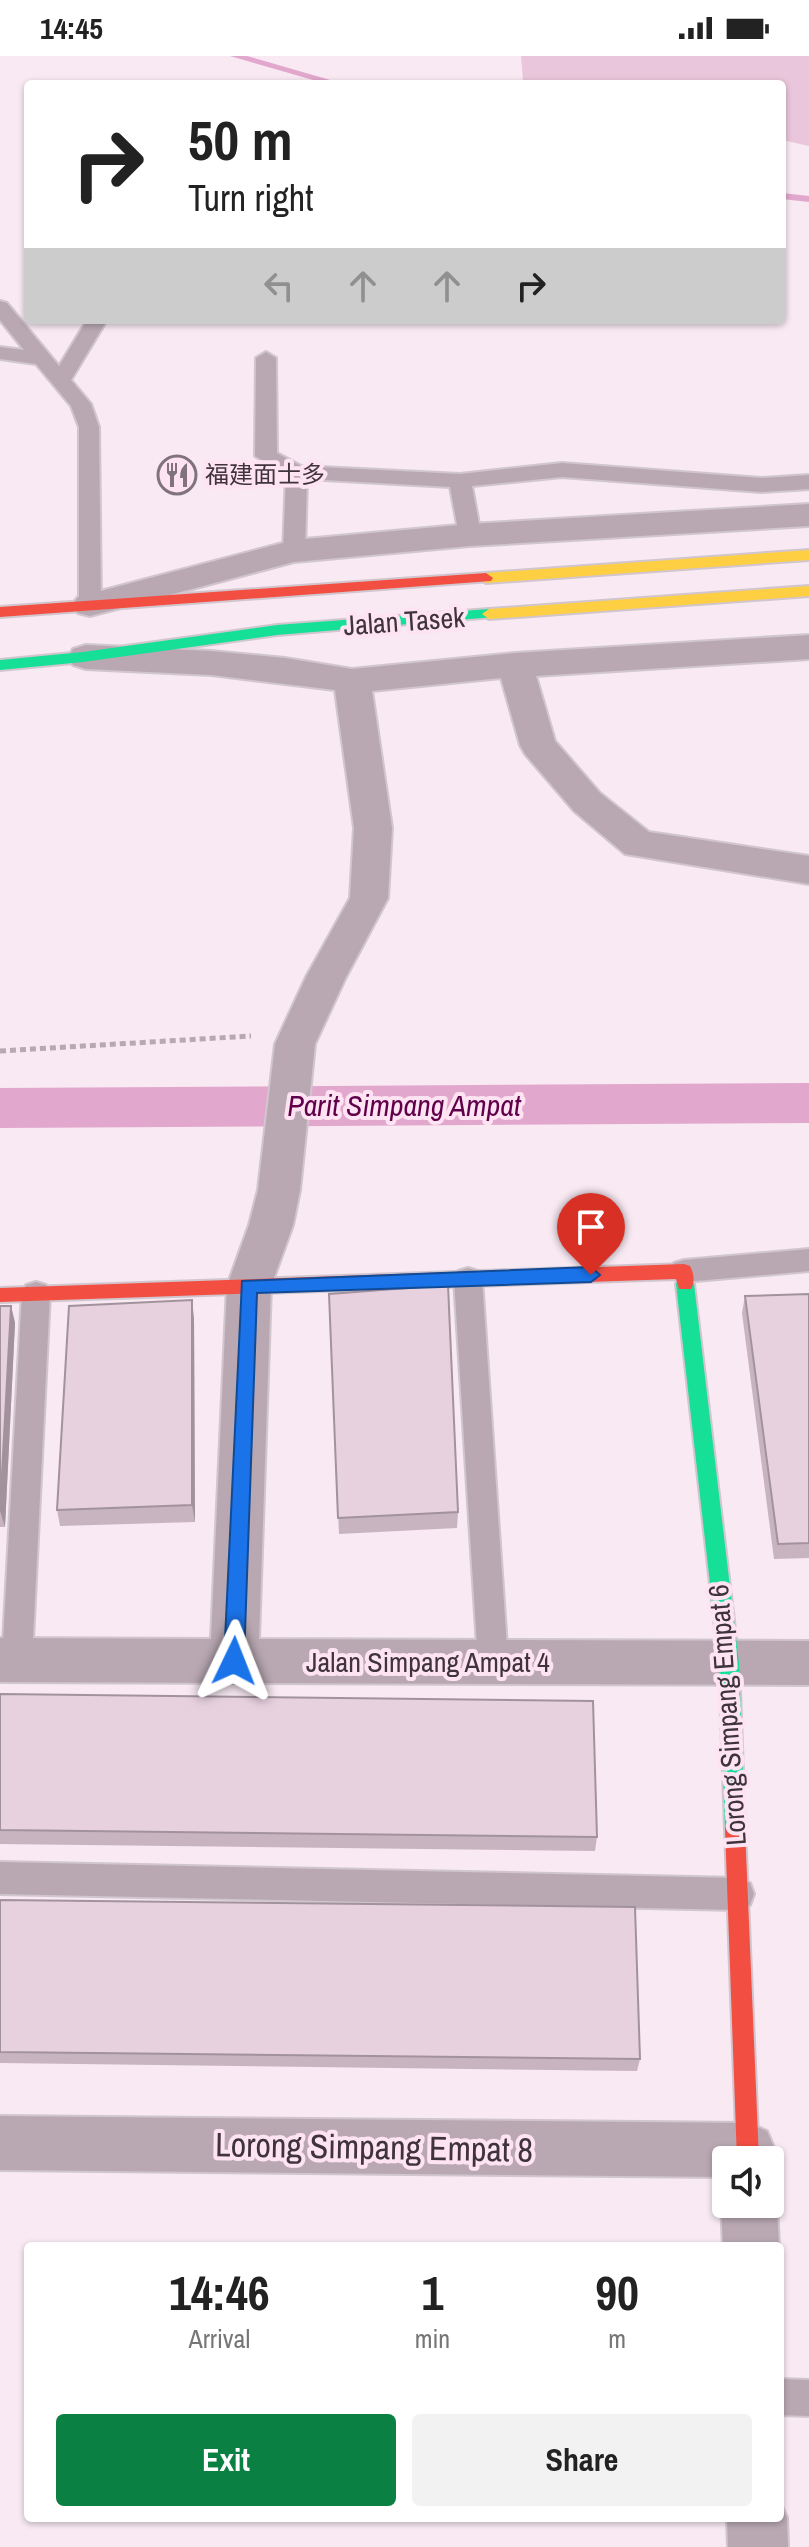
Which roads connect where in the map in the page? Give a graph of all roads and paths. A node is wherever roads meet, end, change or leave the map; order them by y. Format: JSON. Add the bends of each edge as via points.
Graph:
{"nodes":[{"id":1,"x":0,"y":307,"type":"edge"},
{"id":2,"x":95,"y":324,"type":"edge"},
{"id":3,"x":0,"y":353,"type":"edge"},
{"id":4,"x":266,"y":358,"type":"dead end"},
{"id":5,"x":42,"y":359,"type":"junction"},
{"id":6,"x":61,"y":380,"type":"junction"},
{"id":7,"x":297,"y":472,"type":"junction"},
{"id":8,"x":460,"y":481,"type":"junction"},
{"id":9,"x":809,"y":482,"type":"edge"},
{"id":10,"x":809,"y":515,"type":"edge"},
{"id":11,"x":470,"y":535,"type":"junction"},
{"id":12,"x":294,"y":551,"type":"junction"},
{"id":13,"x":809,"y":555,"type":"edge"},
{"id":14,"x":809,"y":591,"type":"edge"},
{"id":15,"x":90,"y":605,"type":"junction"},
{"id":16,"x":0,"y":612,"type":"edge"},
{"id":17,"x":809,"y":647,"type":"edge"},
{"id":18,"x":83,"y":657,"type":"junction"},
{"id":19,"x":0,"y":665,"type":"edge"},
{"id":20,"x":515,"y":665,"type":"junction"},
{"id":21,"x":352,"y":681,"type":"junction"},
{"id":22,"x":809,"y":870,"type":"edge"},
{"id":23,"x":298,"y":1038,"type":"junction"},
{"id":24,"x":0,"y":1051,"type":"edge"},
{"id":25,"x":809,"y":1260,"type":"edge"},
{"id":26,"x":684,"y":1271,"type":"junction"},
{"id":27,"x":468,"y":1279,"type":"junction"},
{"id":28,"x":249,"y":1286,"type":"junction"},
{"id":29,"x":36,"y":1293,"type":"junction"},
{"id":30,"x":0,"y":1295,"type":"edge"},
{"id":31,"x":8,"y":1660,"type":"edge"},
{"id":32,"x":234,"y":1661,"type":"junction"},
{"id":33,"x":493,"y":1662,"type":"junction"},
{"id":34,"x":729,"y":1663,"type":"junction"},
{"id":35,"x":809,"y":1663,"type":"edge"},
{"id":36,"x":0,"y":1878,"type":"edge"},
{"id":37,"x":738,"y":1894,"type":"junction"},
{"id":38,"x":0,"y":2143,"type":"edge"},
{"id":39,"x":748,"y":2146,"type":"edge"},
{"id":40,"x":712,"y":2154,"type":"edge"},
{"id":41,"x":750,"y":2218,"type":"edge"},
{"id":42,"x":751,"y":2242,"type":"edge"},
{"id":43,"x":784,"y":2397,"type":"edge"},
{"id":44,"x":809,"y":2398,"type":"edge"},
{"id":45,"x":757,"y":2522,"type":"edge"},
{"id":46,"x":758,"y":2547,"type":"edge"}],
"edges":[{"from":1,"to":5,"type":"lane"},
{"from":2,"to":6,"type":"lane"},
{"from":3,"to":5,"type":"lane"},
{"from":4,"to":7,"type":"lane","via":[[266,456]]},
{"from":5,"to":6,"type":"lane"},
{"from":6,"to":15,"type":"lane","via":[[81,404],[89,427]]},
{"from":7,"to":8,"type":"lane"},
{"from":7,"to":12,"type":"lane"},
{"from":8,"to":9,"type":"lane","via":[[562,470],[761,485]]},
{"from":8,"to":11,"type":"lane"},
{"from":10,"to":11,"type":"street"},
{"from":11,"to":12,"type":"street"},
{"from":12,"to":15,"type":"street"},
{"from":13,"to":15,"type":"main road","name":"Jalan Tasek"},
{"from":14,"to":18,"type":"main road","name":"Jalan Tasek","via":[[277,630]]},
{"from":15,"to":16,"type":"main road","name":"Jalan Tasek"},
{"from":17,"to":20,"type":"street"},
{"from":18,"to":19,"type":"main road","name":"Jalan Tasek"},
{"from":18,"to":21,"type":"street","via":[[211,663]]},
{"from":20,"to":21,"type":"street"},
{"from":20,"to":22,"type":"street","via":[[538,745],[587,802],[638,844]]},
{"from":21,"to":23,"type":"street","via":[[373,828],[369,898]]},
{"from":23,"to":24,"type":"path"},
{"from":23,"to":28,"type":"street","via":[[279,1190]]},
{"from":25,"to":26,"type":"lane"},
{"from":26,"to":27,"type":"main road"},
{"from":26,"to":34,"type":"main road","name":"Lorong Simpang Empat 6"},
{"from":27,"to":28,"type":"main road"},
{"from":27,"to":33,"type":"lane"},
{"from":28,"to":29,"type":"main road"},
{"from":28,"to":32,"type":"street"},
{"from":29,"to":30,"type":"main road"},
{"from":29,"to":31,"type":"lane"},
{"from":31,"to":32,"type":"street","name":"Jalan Simpang Ampat 4"},
{"from":32,"to":33,"type":"street","name":"Jalan Simpang Ampat 4"},
{"from":33,"to":34,"type":"street","name":"Jalan Simpang Ampat 4"},
{"from":34,"to":35,"type":"street","name":"Jalan Simpang Ampat 4"},
{"from":34,"to":37,"type":"main road","name":"Lorong Simpang Empat 6"},
{"from":36,"to":37,"type":"lane"},
{"from":37,"to":39,"type":"main road","name":"Lorong Simpang Empat 6"},
{"from":38,"to":40,"type":"street","name":"Lorong Simpang Empat 8"},
{"from":41,"to":42,"type":"street"},
{"from":43,"to":44,"type":"lane"},
{"from":45,"to":46,"type":"street"}]}
